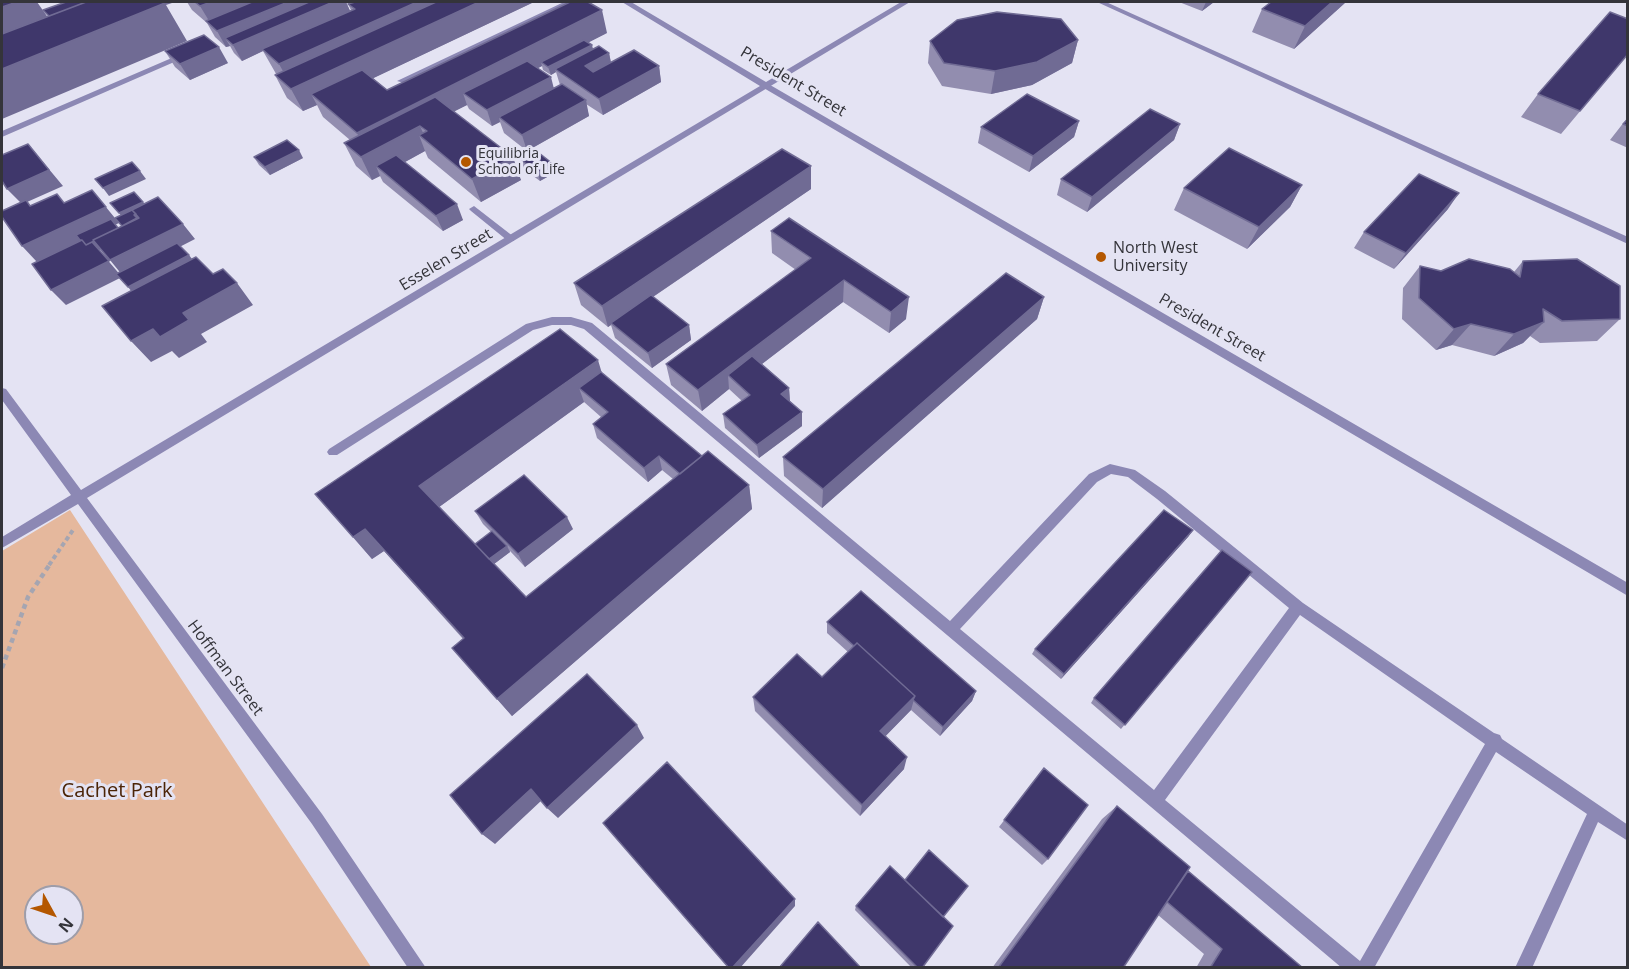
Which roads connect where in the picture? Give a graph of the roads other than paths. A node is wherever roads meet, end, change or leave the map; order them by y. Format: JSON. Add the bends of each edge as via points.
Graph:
{"nodes":[{"id":1,"x":569,"y":2,"type":"edge"},
{"id":2,"x":626,"y":2,"type":"edge"},
{"id":3,"x":906,"y":2,"type":"edge"},
{"id":4,"x":1101,"y":2,"type":"edge"},
{"id":5,"x":184,"y":56,"type":"edge"},
{"id":6,"x":401,"y":81,"type":"edge"},
{"id":7,"x":765,"y":85,"type":"junction"},
{"id":8,"x":2,"y":134,"type":"edge"},
{"id":9,"x":474,"y":209,"type":"dead end"},
{"id":10,"x":511,"y":238,"type":"junction"},
{"id":11,"x":1628,"y":241,"type":"edge"},
{"id":12,"x":2,"y":392,"type":"edge"},
{"id":13,"x":333,"y":452,"type":"dead end"},
{"id":14,"x":78,"y":497,"type":"junction"},
{"id":15,"x":2,"y":543,"type":"edge"},
{"id":16,"x":1628,"y":590,"type":"edge"},
{"id":17,"x":1298,"y":607,"type":"junction"},
{"id":18,"x":950,"y":630,"type":"junction"},
{"id":19,"x":1495,"y":740,"type":"junction"},
{"id":20,"x":1155,"y":801,"type":"junction"},
{"id":21,"x":1596,"y":811,"type":"junction"},
{"id":22,"x":1628,"y":834,"type":"edge"},
{"id":23,"x":418,"y":968,"type":"edge"},
{"id":24,"x":1354,"y":968,"type":"edge"},
{"id":25,"x":1365,"y":968,"type":"edge"},
{"id":26,"x":1523,"y":968,"type":"edge"}],
"edges":[{"from":1,"to":6,"type":"street"},
{"from":2,"to":7,"type":"street","name":"President Street"},
{"from":3,"to":7,"type":"street","name":"Esselen Street"},
{"from":4,"to":11,"type":"street"},
{"from":5,"to":8,"type":"street"},
{"from":7,"to":10,"type":"street","name":"Esselen Street"},
{"from":7,"to":16,"type":"street","name":"President Street"},
{"from":9,"to":10,"type":"street"},
{"from":10,"to":14,"type":"street","name":"Esselen Street"},
{"from":12,"to":14,"type":"street","name":"Hoffman Street"},
{"from":13,"to":18,"type":"street","via":[[530,327],[572,321],[588,326]]},
{"from":14,"to":15,"type":"street","name":"Esselen Street"},
{"from":14,"to":23,"type":"street","name":"Hoffman Street","via":[[317,819]]},
{"from":17,"to":18,"type":"street","via":[[1161,495],[1131,473],[1110,469],[1093,478]]},
{"from":17,"to":19,"type":"street"},
{"from":17,"to":20,"type":"street"},
{"from":18,"to":20,"type":"street"},
{"from":19,"to":21,"type":"street"},
{"from":19,"to":25,"type":"street"},
{"from":20,"to":24,"type":"street"},
{"from":21,"to":22,"type":"street"},
{"from":21,"to":26,"type":"street"}]}
